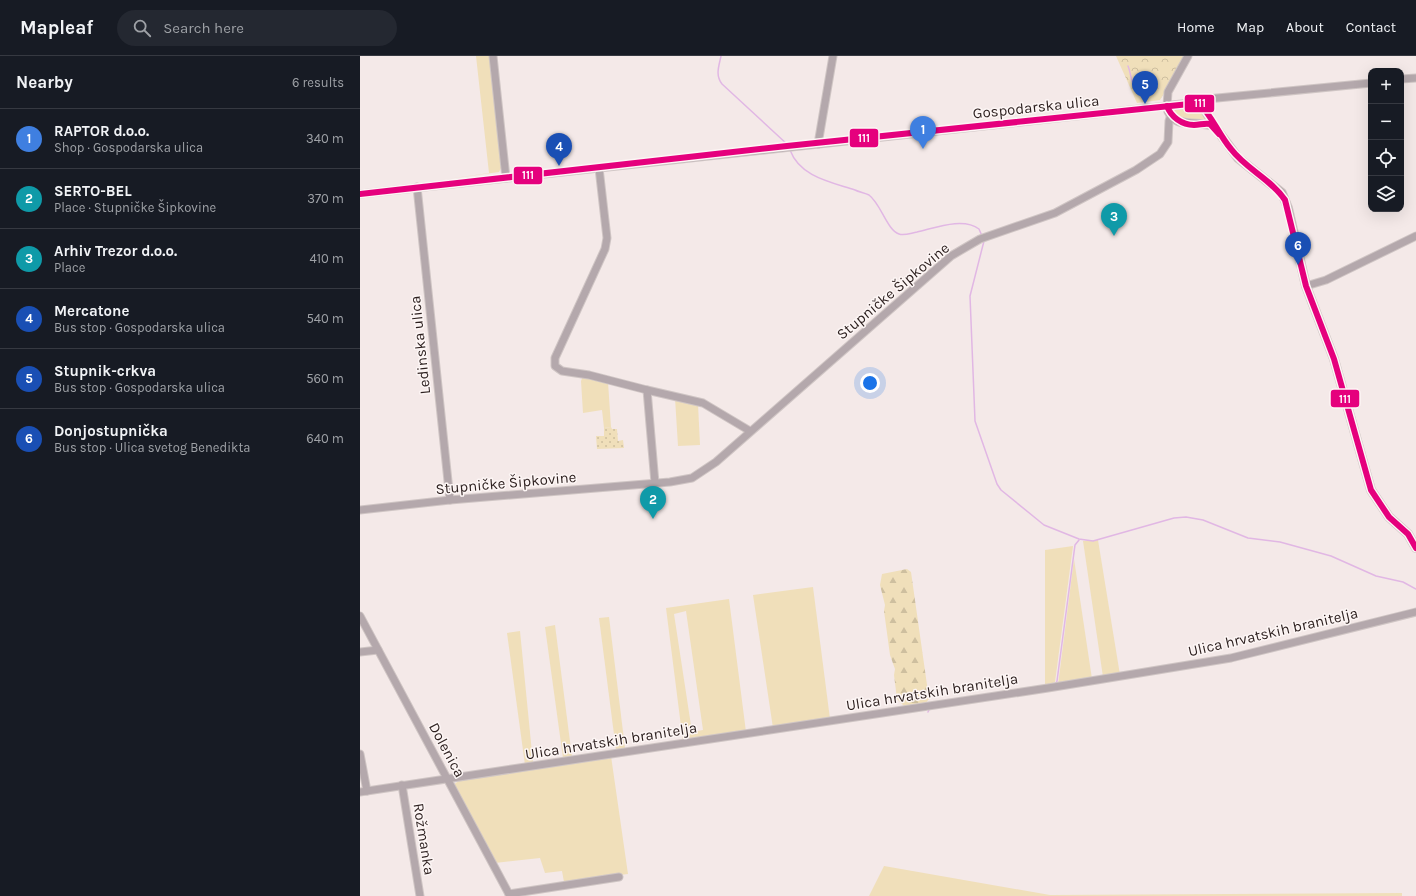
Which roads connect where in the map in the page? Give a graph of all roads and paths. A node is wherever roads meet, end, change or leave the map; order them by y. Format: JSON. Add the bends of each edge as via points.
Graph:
{"nodes":[{"id":1,"x":493,"y":56,"type":"edge"},
{"id":2,"x":833,"y":56,"type":"edge"},
{"id":3,"x":1188,"y":56,"type":"edge"},
{"id":4,"x":1416,"y":78,"type":"edge"},
{"id":5,"x":1404,"y":79,"type":"edge"},
{"id":6,"x":1368,"y":82,"type":"edge"},
{"id":7,"x":1199,"y":103,"type":"junction"},
{"id":8,"x":1167,"y":106,"type":"junction"},
{"id":9,"x":1171,"y":115,"type":"junction"},
{"id":10,"x":1215,"y":127,"type":"junction"},
{"id":11,"x":818,"y":144,"type":"junction"},
{"id":12,"x":599,"y":168,"type":"junction"},
{"id":13,"x":506,"y":178,"type":"junction"},
{"id":14,"x":417,"y":187,"type":"junction"},
{"id":15,"x":360,"y":194,"type":"edge"},
{"id":16,"x":1416,"y":236,"type":"edge"},
{"id":17,"x":1306,"y":286,"type":"junction"},
{"id":18,"x":647,"y":390,"type":"junction"},
{"id":19,"x":750,"y":431,"type":"junction"},
{"id":20,"x":655,"y":483,"type":"junction"},
{"id":21,"x":450,"y":500,"type":"junction"},
{"id":22,"x":360,"y":510,"type":"edge"},
{"id":23,"x":1416,"y":548,"type":"edge"},
{"id":24,"x":1416,"y":612,"type":"edge"},
{"id":25,"x":360,"y":616,"type":"edge"},
{"id":26,"x":378,"y":650,"type":"junction"},
{"id":27,"x":360,"y":652,"type":"edge"},
{"id":28,"x":360,"y":754,"type":"edge"},
{"id":29,"x":447,"y":779,"type":"junction"},
{"id":30,"x":402,"y":785,"type":"junction"},
{"id":31,"x":363,"y":791,"type":"edge"},
{"id":32,"x":619,"y":877,"type":"dead end"},
{"id":33,"x":510,"y":895,"type":"edge"},
{"id":34,"x":420,"y":896,"type":"edge"}],
"edges":[{"from":1,"to":13,"type":"street"},
{"from":2,"to":11,"type":"street"},
{"from":3,"to":8,"type":"street","via":[[1168,92]]},
{"from":4,"to":5,"type":"street"},
{"from":6,"to":7,"type":"street","via":[[1208,99]]},
{"from":7,"to":8,"type":"main road"},
{"from":7,"to":10,"type":"main road"},
{"from":8,"to":9,"type":"main road"},
{"from":8,"to":11,"type":"street","name":"Gospodarska ulica"},
{"from":9,"to":10,"type":"main road","via":[[1186,124],[1208,124]]},
{"from":9,"to":19,"type":"street","name":"Stupničke Šipkovine","via":[[1168,142],[1159,155],[1055,213],[982,238],[951,256]]},
{"from":10,"to":17,"type":"main road","via":[[1238,158],[1282,193],[1288,208]]},
{"from":11,"to":12,"type":"street","name":"Gospodarska ulica"},
{"from":12,"to":13,"type":"street","name":"Gospodarska ulica"},
{"from":12,"to":18,"type":"street","via":[[607,238],[605,249],[555,358],[555,365],[562,371]]},
{"from":13,"to":14,"type":"street","name":"Gospodarska ulica"},
{"from":14,"to":15,"type":"street","name":"Gospodarska ulica"},
{"from":14,"to":21,"type":"street","name":"Ledinska ulica"},
{"from":16,"to":17,"type":"street","via":[[1326,280]]},
{"from":17,"to":23,"type":"main road","via":[[1334,359],[1371,490],[1389,516],[1408,534]]},
{"from":18,"to":19,"type":"street","via":[[703,403]]},
{"from":18,"to":20,"type":"street"},
{"from":19,"to":20,"type":"street","name":"Stupničke Šipkovine","via":[[716,462],[696,476],[687,480]]},
{"from":20,"to":21,"type":"street","name":"Stupničke Šipkovine"},
{"from":21,"to":22,"type":"street","name":"Stupničke Šipkovine"},
{"from":24,"to":29,"type":"street","name":"Ulica hrvatskih branitelja","via":[[1231,658]]},
{"from":25,"to":26,"type":"street","name":"Dolenica"},
{"from":26,"to":27,"type":"street"},
{"from":26,"to":29,"type":"street","name":"Dolenica"},
{"from":28,"to":31,"type":"street","name":"Rožmanka"},
{"from":29,"to":30,"type":"street","name":"Rožmanka"},
{"from":29,"to":33,"type":"street","name":"Dolenica"},
{"from":30,"to":31,"type":"street","name":"Rožmanka"},
{"from":30,"to":34,"type":"street","name":"Rožmanka"},
{"from":32,"to":33,"type":"street"}]}
